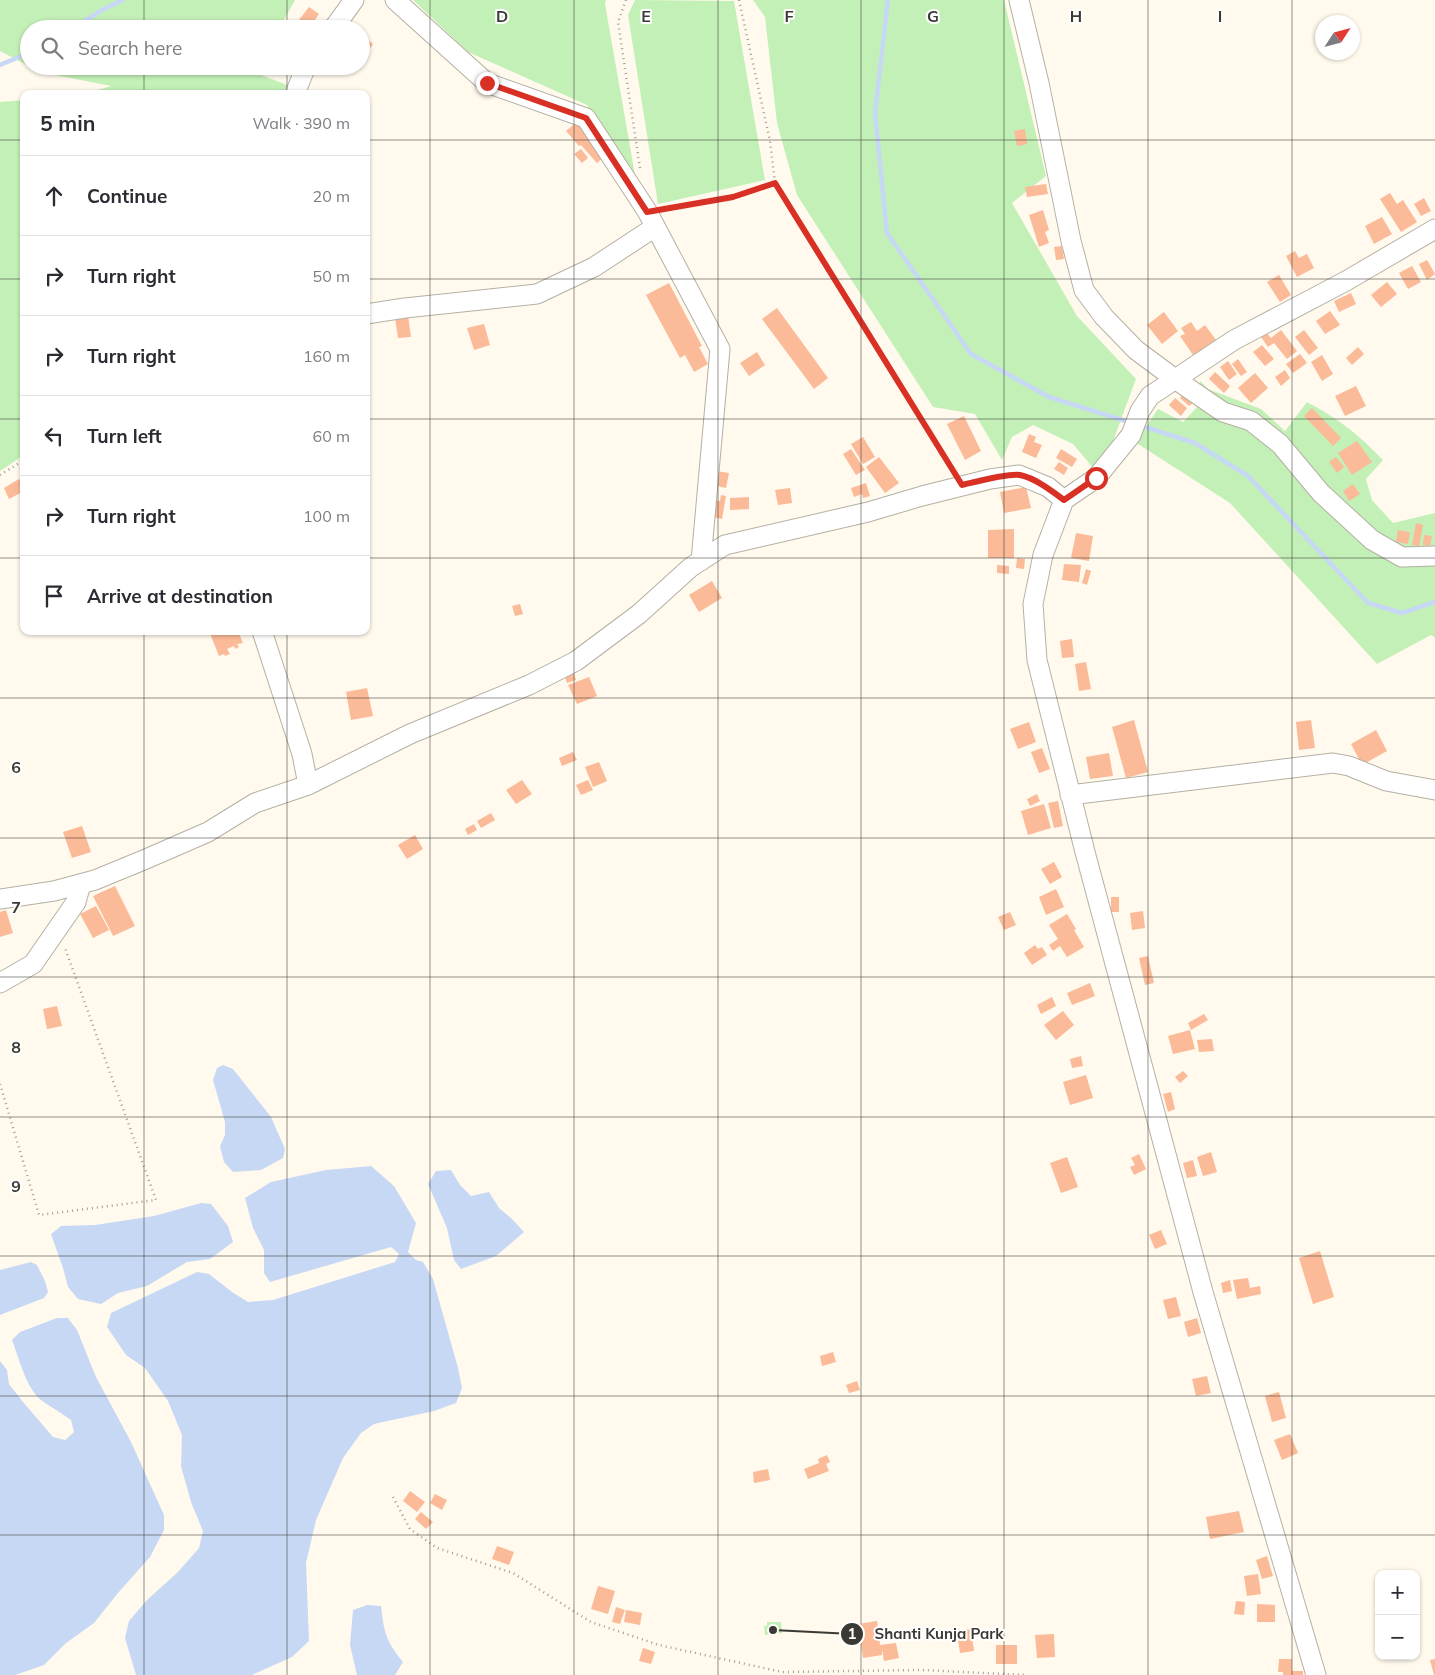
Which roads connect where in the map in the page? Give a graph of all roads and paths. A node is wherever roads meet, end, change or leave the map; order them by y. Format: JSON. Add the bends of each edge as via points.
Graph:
{"nodes":[{"id":1,"x":354,"y":0,"type":"edge"},
{"id":2,"x":395,"y":0,"type":"edge"},
{"id":3,"x":626,"y":0,"type":"edge"},
{"id":4,"x":739,"y":0,"type":"edge"},
{"id":5,"x":1019,"y":0,"type":"edge"},
{"id":6,"x":340,"y":20,"type":"edge"},
{"id":7,"x":302,"y":75,"type":"edge"},
{"id":8,"x":297,"y":90,"type":"edge"},
{"id":9,"x":641,"y":174,"type":"dead end"},
{"id":10,"x":775,"y":183,"type":"junction"},
{"id":11,"x":651,"y":219,"type":"junction"},
{"id":12,"x":1435,"y":229,"type":"edge"},
{"id":13,"x":370,"y":313,"type":"edge"},
{"id":14,"x":1175,"y":379,"type":"junction"},
{"id":15,"x":20,"y":463,"type":"edge"},
{"id":16,"x":0,"y":476,"type":"edge"},
{"id":17,"x":962,"y":485,"type":"junction"},
{"id":18,"x":1064,"y":500,"type":"junction"},
{"id":19,"x":1435,"y":556,"type":"edge"},
{"id":20,"x":701,"y":561,"type":"junction"},
{"id":21,"x":263,"y":635,"type":"edge"},
{"id":22,"x":308,"y":785,"type":"junction"},
{"id":23,"x":1435,"y":790,"type":"edge"},
{"id":24,"x":1070,"y":795,"type":"junction"},
{"id":25,"x":80,"y":884,"type":"junction"},
{"id":26,"x":0,"y":899,"type":"edge"},
{"id":27,"x":58,"y":928,"type":"junction"},
{"id":28,"x":0,"y":983,"type":"edge"},
{"id":29,"x":0,"y":1084,"type":"edge"},
{"id":30,"x":393,"y":1497,"type":"dead end"},
{"id":31,"x":1026,"y":1675,"type":"edge"},
{"id":32,"x":1316,"y":1675,"type":"edge"}],
"edges":[{"from":1,"to":6,"type":"street"},
{"from":2,"to":11,"type":"street","via":[[487,83],[586,118]]},
{"from":3,"to":9,"type":"path","via":[[618,22]]},
{"from":4,"to":10,"type":"path","via":[[770,141]]},
{"from":5,"to":14,"type":"street","via":[[1084,290],[1104,317],[1136,350]]},
{"from":7,"to":8,"type":"street"},
{"from":10,"to":11,"type":"path"},
{"from":10,"to":17,"type":"path"},
{"from":11,"to":13,"type":"street","via":[[594,266],[537,294]]},
{"from":11,"to":20,"type":"street","via":[[720,350]]},
{"from":12,"to":14,"type":"street","via":[[1234,340]]},
{"from":14,"to":18,"type":"street","via":[[1150,396],[1131,435],[1096,478]]},
{"from":14,"to":19,"type":"street","via":[[1223,412],[1251,421],[1280,444],[1321,493],[1372,540],[1402,557]]},
{"from":15,"to":16,"type":"path"},
{"from":17,"to":18,"type":"street","via":[[1019,475],[1048,487]]},
{"from":17,"to":20,"type":"street","via":[[868,512],[725,545]]},
{"from":18,"to":24,"type":"street","via":[[1043,555],[1033,604],[1037,660]]},
{"from":20,"to":22,"type":"street","via":[[639,614],[576,661],[529,685],[410,734]]},
{"from":21,"to":22,"type":"street","via":[[302,754]]},
{"from":22,"to":25,"type":"street","via":[[255,803],[208,832]]},
{"from":23,"to":24,"type":"street","via":[[1386,781],[1349,766],[1332,763]]},
{"from":24,"to":32,"type":"street","via":[[1203,1292]]},
{"from":25,"to":26,"type":"street"},
{"from":25,"to":27,"type":"street","via":[[76,902]]},
{"from":27,"to":28,"type":"street","via":[[33,964]]},
{"from":27,"to":29,"type":"path","via":[[156,1200],[39,1215]]},
{"from":30,"to":31,"type":"path","via":[[410,1528],[437,1548],[513,1573],[590,1622],[660,1645],[782,1672],[921,1670]]}]}
